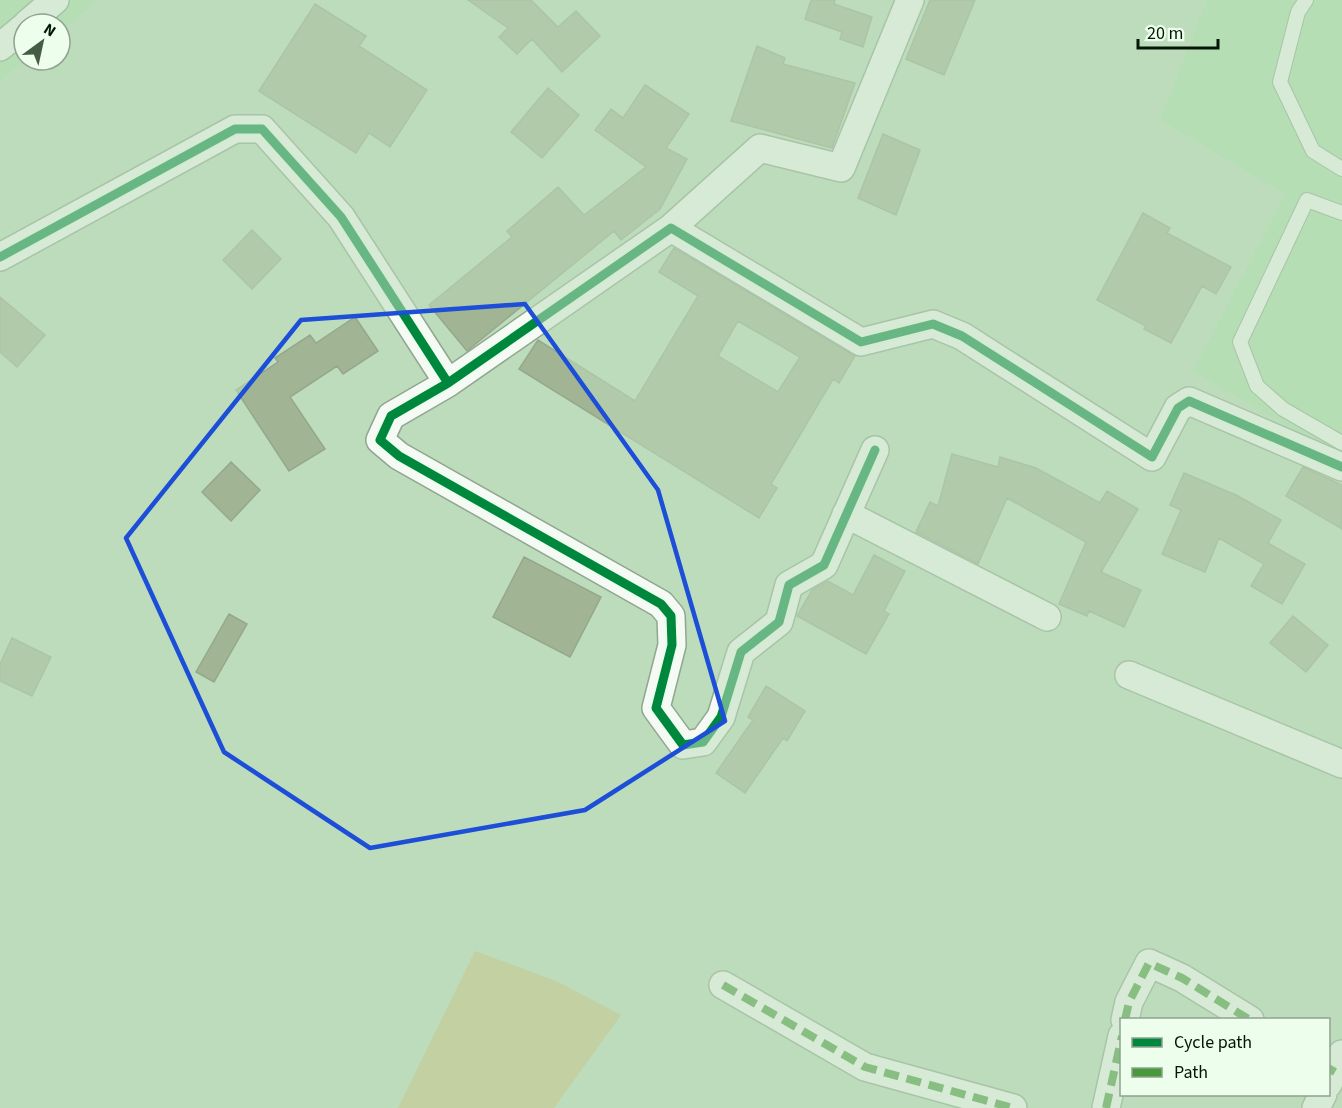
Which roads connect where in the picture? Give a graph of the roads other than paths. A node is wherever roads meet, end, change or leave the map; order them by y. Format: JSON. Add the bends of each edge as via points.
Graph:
{"nodes":[{"id":1,"x":55,"y":0,"type":"edge"},
{"id":2,"x":909,"y":0,"type":"edge"},
{"id":3,"x":1306,"y":0,"type":"edge"},
{"id":4,"x":41,"y":12,"type":"edge"},
{"id":5,"x":12,"y":37,"type":"edge"},
{"id":6,"x":0,"y":47,"type":"edge"},
{"id":7,"x":1342,"y":169,"type":"edge"},
{"id":8,"x":1342,"y":213,"type":"edge"},
{"id":9,"x":671,"y":228,"type":"junction"},
{"id":10,"x":0,"y":257,"type":"edge"},
{"id":11,"x":448,"y":382,"type":"junction"},
{"id":12,"x":1342,"y":443,"type":"edge"},
{"id":13,"x":875,"y":450,"type":"dead end"},
{"id":14,"x":1342,"y":467,"type":"edge"},
{"id":15,"x":846,"y":514,"type":"junction"},
{"id":16,"x":1047,"y":617,"type":"dead end"},
{"id":17,"x":1129,"y":675,"type":"dead end"},
{"id":18,"x":1342,"y":764,"type":"edge"},
{"id":19,"x":723,"y":985,"type":"dead end"},
{"id":20,"x":1125,"y":1018,"type":"edge"},
{"id":21,"x":1247,"y":1018,"type":"edge"},
{"id":22,"x":1120,"y":1045,"type":"edge"},
{"id":23,"x":1013,"y":1108,"type":"edge"},
{"id":24,"x":1106,"y":1108,"type":"edge"}],
"edges":[{"from":1,"to":4,"type":"street"},
{"from":2,"to":9,"type":"street","via":[[841,168],[760,148]]},
{"from":3,"to":7,"type":"lane","via":[[1298,12],[1280,82],[1313,151]]},
{"from":5,"to":6,"type":"street"},
{"from":8,"to":12,"type":"lane","via":[[1307,200],[1240,342],[1257,386],[1283,410]]},
{"from":9,"to":11,"type":"street"},
{"from":9,"to":14,"type":"street","via":[[861,342],[933,324],[962,336],[1152,457],[1178,408],[1189,401]]},
{"from":10,"to":11,"type":"street","via":[[235,129],[262,129],[341,217]]},
{"from":11,"to":15,"type":"street","via":[[391,416],[380,440],[399,456],[661,604],[671,616],[672,645],[656,708],[683,745],[703,742],[721,717],[741,652],[779,622],[789,585],[824,565]]},
{"from":13,"to":15,"type":"street"},
{"from":15,"to":16,"type":"street"},
{"from":17,"to":18,"type":"street"},
{"from":19,"to":23,"type":"street","via":[[865,1067]]},
{"from":20,"to":21,"type":"street","via":[[1129,1002],[1149,963],[1182,978]]},
{"from":22,"to":24,"type":"street"}]}
